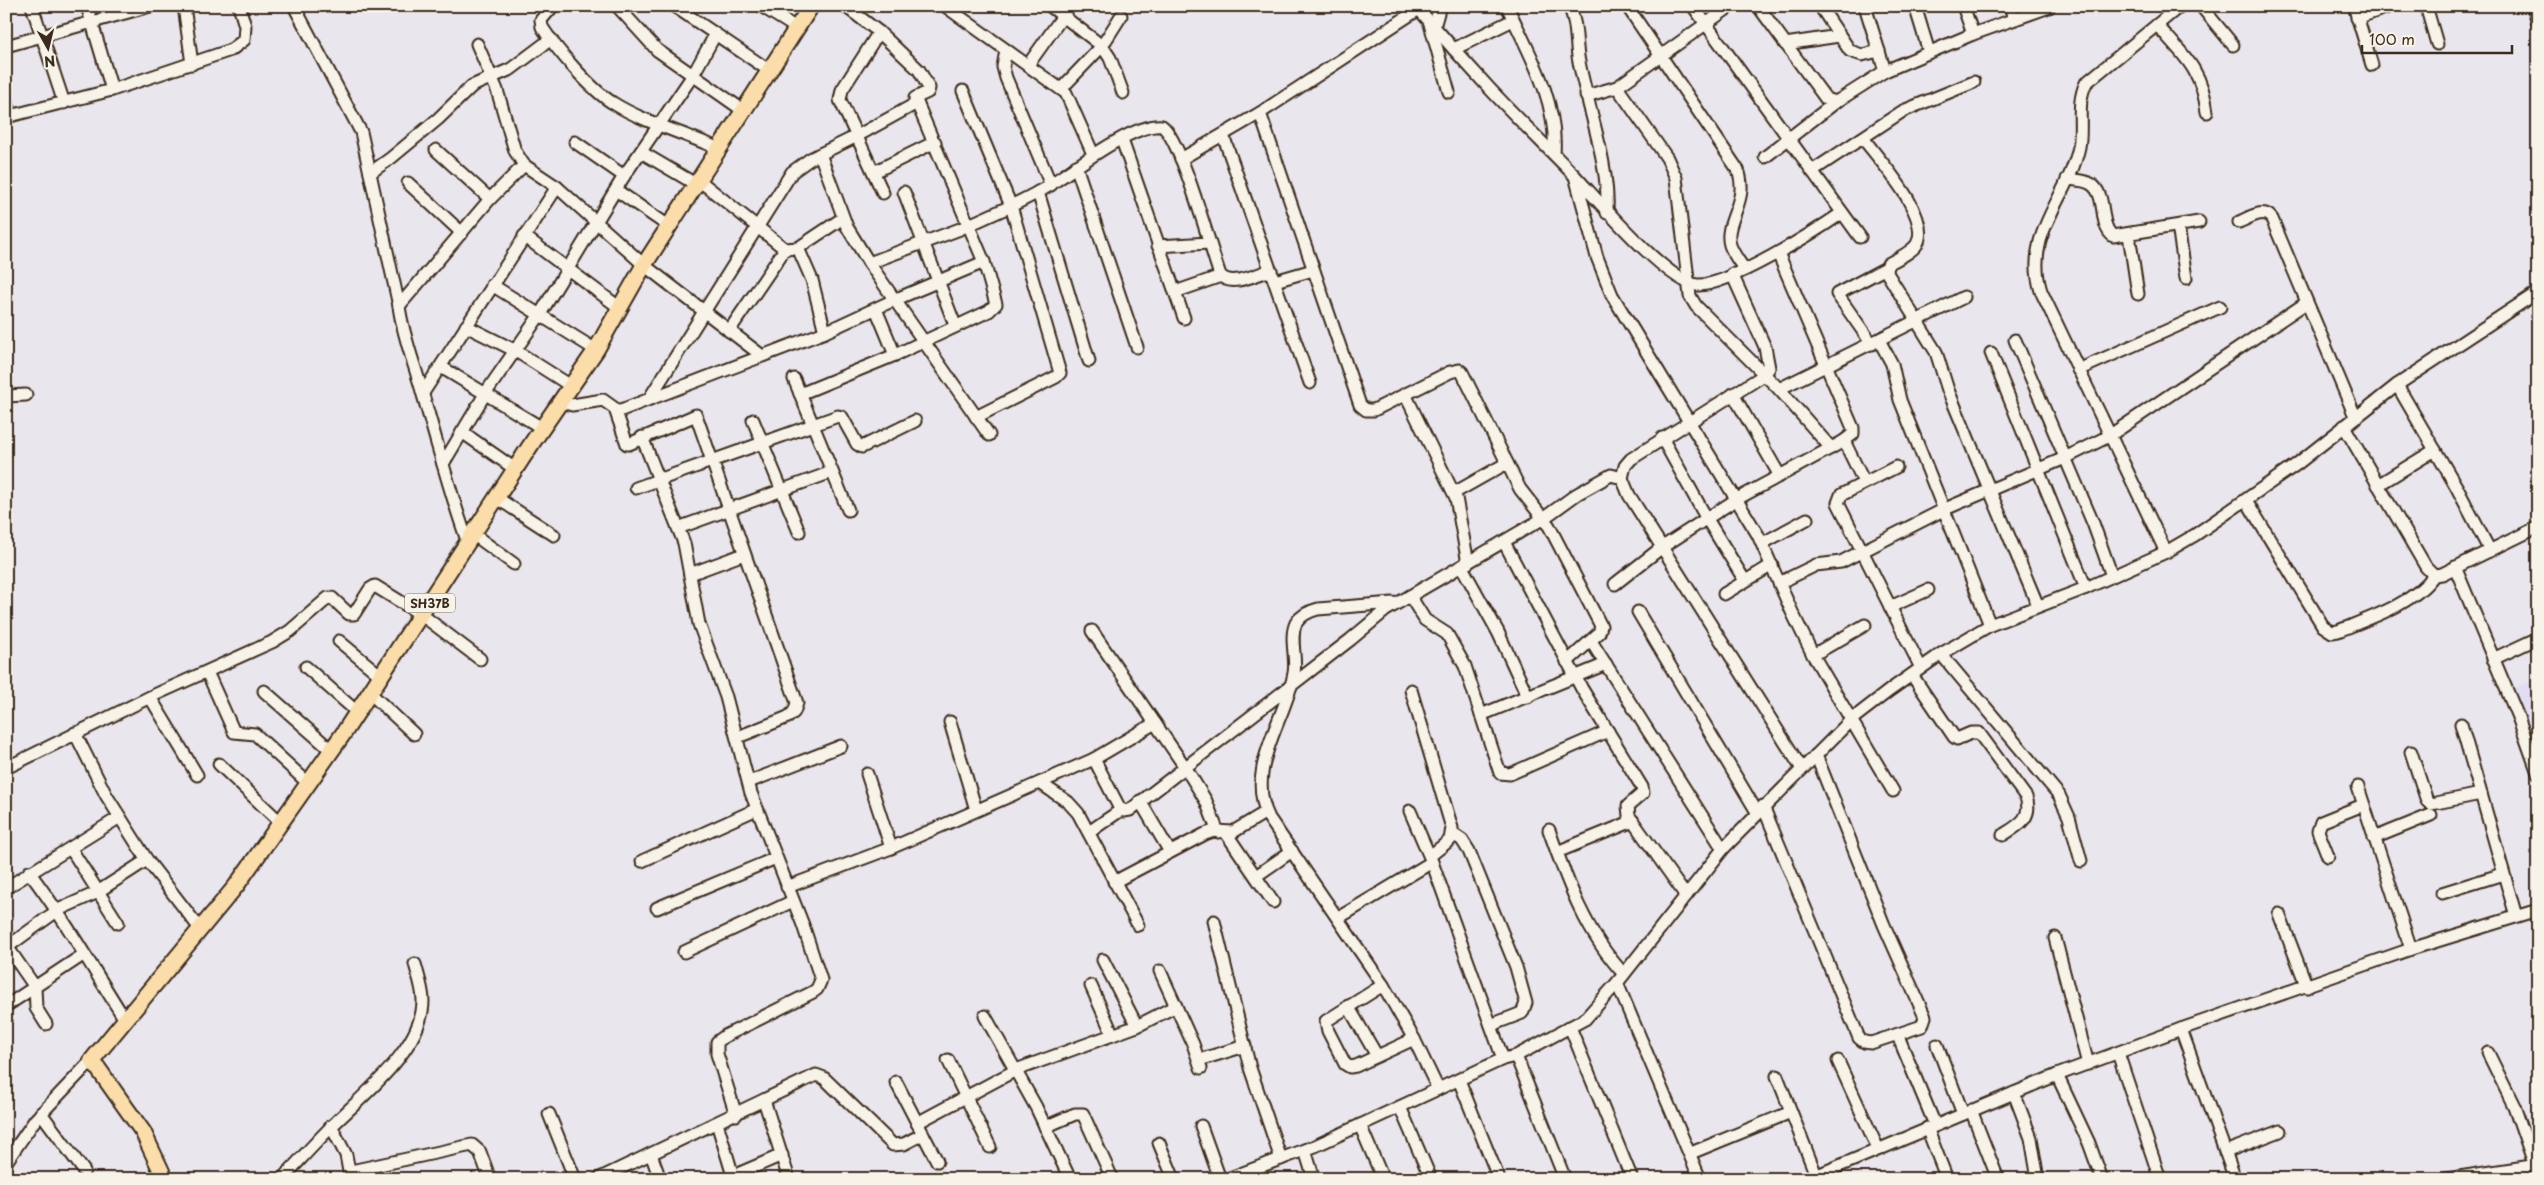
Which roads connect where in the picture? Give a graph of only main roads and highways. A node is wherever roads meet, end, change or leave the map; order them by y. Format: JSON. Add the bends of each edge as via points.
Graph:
{"nodes":[{"id":1,"x":811,"y":6,"type":"edge"},
{"id":2,"x":165,"y":1179,"type":"edge"}],
"edges":[{"from":1,"to":2,"type":"main road","number":"SH37B","via":[[644,265],[596,350],[358,712],[236,886],[92,1060],[143,1132]]}]}
